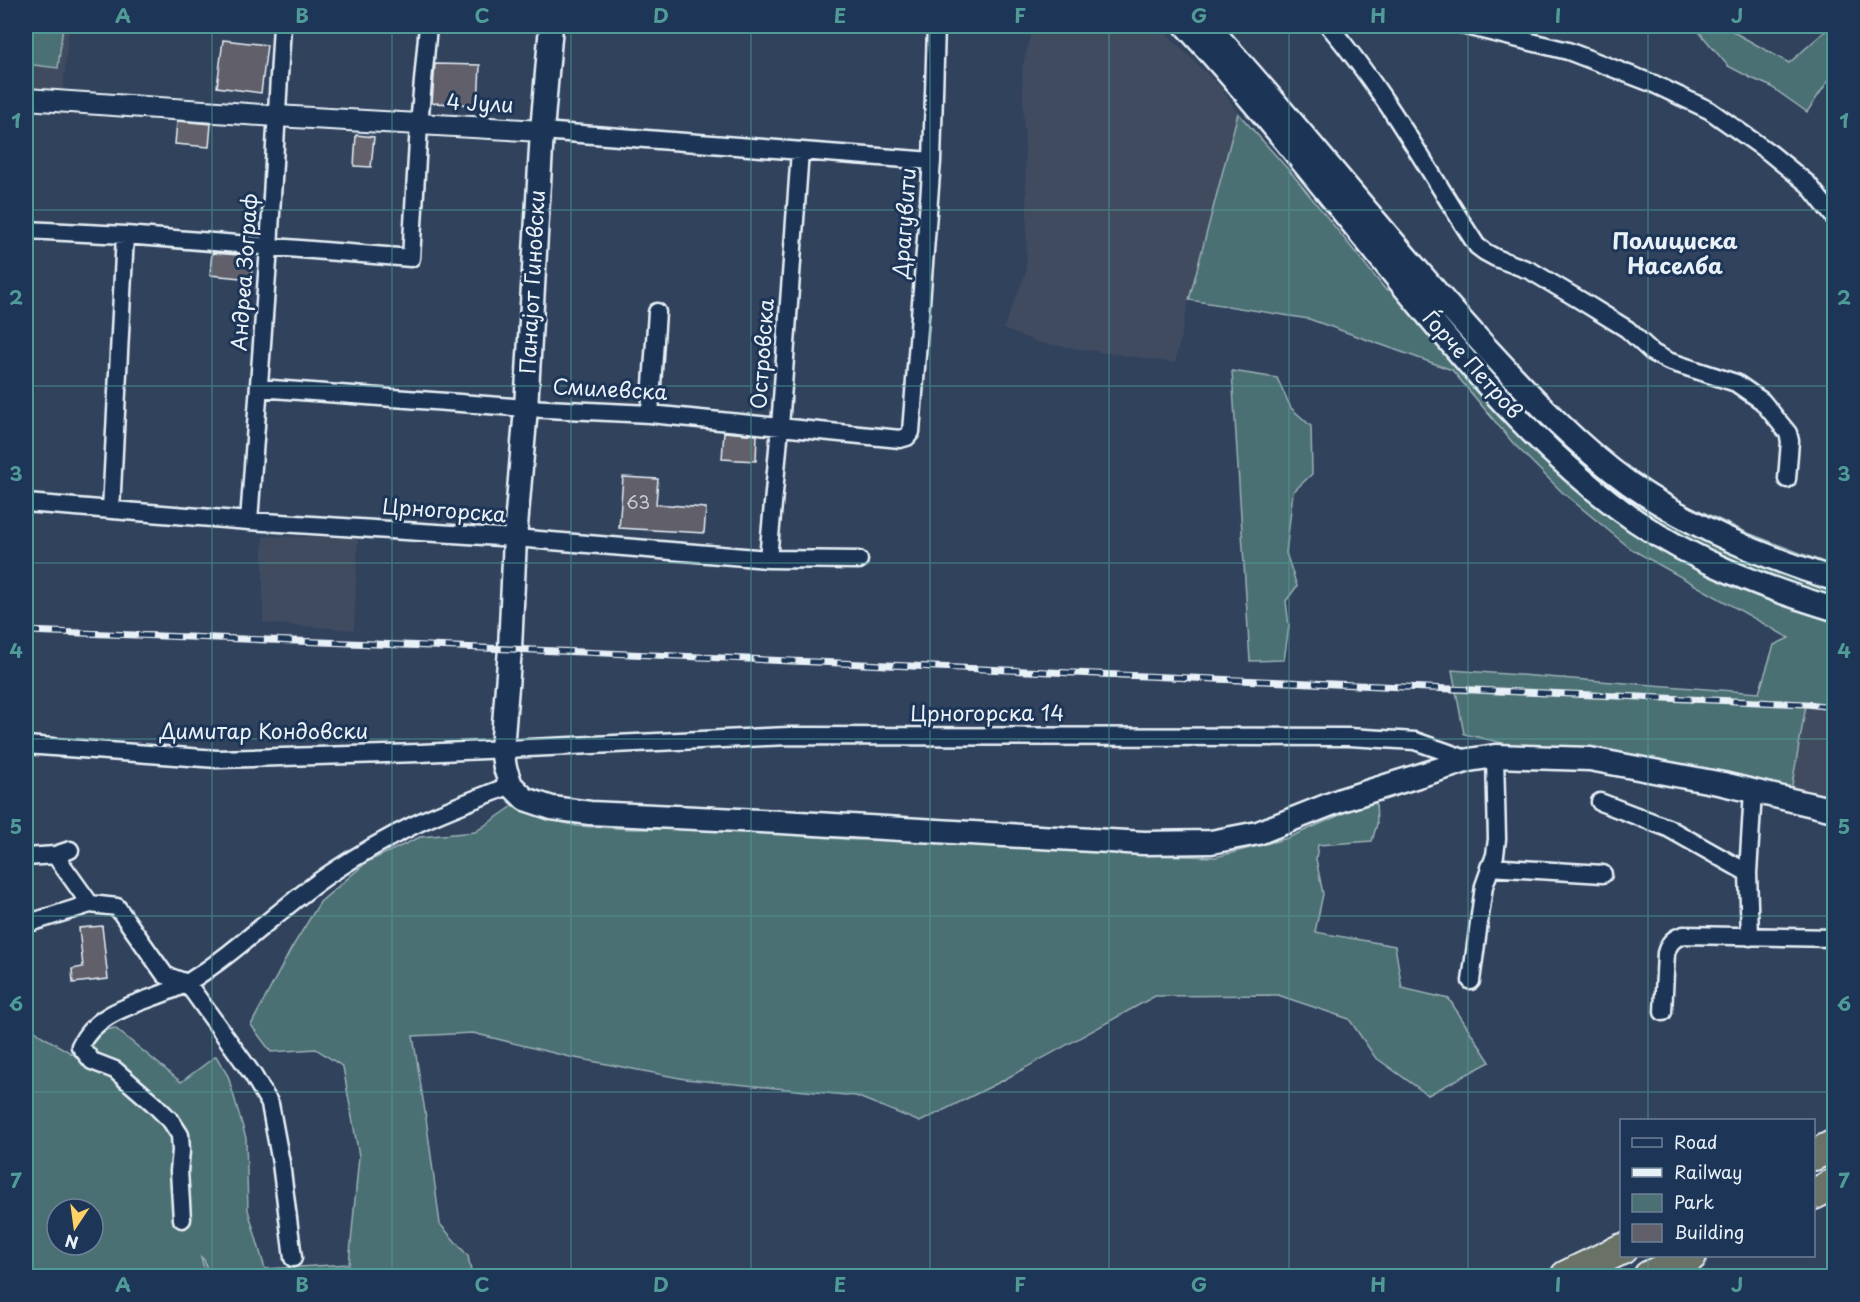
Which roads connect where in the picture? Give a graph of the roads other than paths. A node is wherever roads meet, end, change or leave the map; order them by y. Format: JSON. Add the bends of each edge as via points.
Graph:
{"nodes":[{"id":1,"x":282,"y":26,"type":"edge"},
{"id":2,"x":428,"y":26,"type":"edge"},
{"id":3,"x":551,"y":26,"type":"edge"},
{"id":4,"x":936,"y":26,"type":"edge"},
{"id":5,"x":1186,"y":26,"type":"edge"},
{"id":6,"x":1208,"y":26,"type":"edge"},
{"id":7,"x":1329,"y":26,"type":"edge"},
{"id":8,"x":1466,"y":26,"type":"edge"},
{"id":9,"x":26,"y":99,"type":"edge"},
{"id":10,"x":276,"y":116,"type":"junction"},
{"id":11,"x":419,"y":124,"type":"junction"},
{"id":12,"x":542,"y":131,"type":"junction"},
{"id":13,"x":800,"y":151,"type":"junction"},
{"id":14,"x":932,"y":161,"type":"junction"},
{"id":15,"x":1834,"y":217,"type":"edge"},
{"id":16,"x":26,"y":230,"type":"edge"},
{"id":17,"x":125,"y":235,"type":"junction"},
{"id":18,"x":270,"y":248,"type":"junction"},
{"id":19,"x":657,"y":312,"type":"dead end"},
{"id":20,"x":259,"y":388,"type":"junction"},
{"id":21,"x":526,"y":408,"type":"junction"},
{"id":22,"x":650,"y":414,"type":"junction"},
{"id":23,"x":912,"y":423,"type":"joint"},
{"id":24,"x":780,"y":427,"type":"junction"},
{"id":25,"x":1787,"y":479,"type":"dead end"},
{"id":26,"x":26,"y":503,"type":"edge"},
{"id":27,"x":111,"y":510,"type":"junction"},
{"id":28,"x":249,"y":521,"type":"junction"},
{"id":29,"x":515,"y":538,"type":"junction"},
{"id":30,"x":768,"y":559,"type":"junction"},
{"id":31,"x":859,"y":560,"type":"dead end"},
{"id":32,"x":1834,"y":579,"type":"edge"},
{"id":33,"x":1834,"y":609,"type":"edge"},
{"id":34,"x":26,"y":745,"type":"edge"},
{"id":35,"x":502,"y":748,"type":"junction"},
{"id":36,"x":1495,"y":756,"type":"junction"},
{"id":37,"x":1469,"y":760,"type":"junction"},
{"id":38,"x":511,"y":785,"type":"junction"},
{"id":39,"x":1753,"y":791,"type":"junction"},
{"id":40,"x":1600,"y":802,"type":"dead end"},
{"id":41,"x":1834,"y":810,"type":"edge"},
{"id":42,"x":26,"y":857,"type":"edge"},
{"id":43,"x":1489,"y":867,"type":"junction"},
{"id":44,"x":1748,"y":873,"type":"junction"},
{"id":45,"x":1603,"y":874,"type":"dead end"},
{"id":46,"x":90,"y":904,"type":"junction"},
{"id":47,"x":26,"y":924,"type":"edge"},
{"id":48,"x":1750,"y":937,"type":"junction"},
{"id":49,"x":1834,"y":938,"type":"edge"},
{"id":50,"x":1471,"y":981,"type":"dead end"},
{"id":51,"x":187,"y":983,"type":"junction"},
{"id":52,"x":1663,"y":1012,"type":"dead end"},
{"id":53,"x":1834,"y":1145,"type":"edge"},
{"id":54,"x":1815,"y":1154,"type":"edge"},
{"id":55,"x":1834,"y":1184,"type":"edge"},
{"id":56,"x":1815,"y":1194,"type":"edge"},
{"id":57,"x":182,"y":1219,"type":"dead end"},
{"id":58,"x":1620,"y":1251,"type":"edge"},
{"id":59,"x":1689,"y":1257,"type":"edge"},
{"id":60,"x":293,"y":1258,"type":"dead end"},
{"id":61,"x":1566,"y":1276,"type":"edge"},
{"id":62,"x":1649,"y":1276,"type":"edge"}],
"edges":[{"from":1,"to":10,"type":"street","name":"Андреа Зограф"},
{"from":2,"to":11,"type":"street"},
{"from":3,"to":12,"type":"main road","name":"Панајот Гиновски"},
{"from":4,"to":14,"type":"street","name":"Драгувити"},
{"from":5,"to":33,"type":"main road","name":"Ѓорче Петров","via":[[1464,359],[1567,466],[1606,499],[1686,551],[1756,582]]},
{"from":6,"to":32,"type":"main road","name":"Ѓорче Петров","via":[[1457,315],[1574,439],[1631,484],[1683,516],[1743,546]]},
{"from":7,"to":25,"type":"street","via":[[1386,103],[1477,246],[1580,300],[1627,329],[1653,353],[1736,383],[1762,401],[1788,434]]},
{"from":8,"to":15,"type":"street","via":[[1568,51],[1709,110],[1808,184]]},
{"from":9,"to":10,"type":"street","name":"4 Јули"},
{"from":10,"to":11,"type":"street","name":"4 Јули"},
{"from":10,"to":18,"type":"street","name":"Андреа Зограф"},
{"from":11,"to":12,"type":"street","name":"4 Јули"},
{"from":11,"to":18,"type":"street","via":[[411,258]]},
{"from":12,"to":13,"type":"street","name":"4 Јули"},
{"from":12,"to":21,"type":"main road","name":"Панајот Гиновски"},
{"from":13,"to":14,"type":"street","name":"4 Јули"},
{"from":13,"to":24,"type":"street","name":"Островска"},
{"from":14,"to":23,"type":"street","name":"Драгувити"},
{"from":16,"to":17,"type":"street"},
{"from":17,"to":18,"type":"street"},
{"from":17,"to":27,"type":"street"},
{"from":18,"to":20,"type":"street","name":"Андреа Зограф"},
{"from":19,"to":22,"type":"street"},
{"from":20,"to":21,"type":"street","name":"Смилевска"},
{"from":20,"to":28,"type":"street","name":"Андреа Зограф"},
{"from":21,"to":22,"type":"street","name":"Смилевска"},
{"from":21,"to":29,"type":"main road","name":"Панајот Гиновски"},
{"from":22,"to":24,"type":"street","name":"Смилевска"},
{"from":23,"to":24,"type":"street","name":"Смилевска","via":[[911,432],[900,438]]},
{"from":24,"to":30,"type":"street","name":"Островска"},
{"from":26,"to":27,"type":"street","name":"Црногорска"},
{"from":27,"to":28,"type":"street","name":"Црногорска"},
{"from":28,"to":29,"type":"street","name":"Црногорска"},
{"from":29,"to":30,"type":"street","name":"Црногорска"},
{"from":29,"to":35,"type":"main road","name":"Панајот Гиновски"},
{"from":30,"to":31,"type":"street","name":"Црногорска"},
{"from":34,"to":35,"type":"street","name":"Димитар Кондовски","via":[[218,759]]},
{"from":35,"to":37,"type":"street","name":"Црногорска 14","via":[[789,736],[1338,737],[1415,741]]},
{"from":35,"to":38,"type":"main road","name":"Панајот Гиновски"},
{"from":36,"to":37,"type":"main road"},
{"from":36,"to":39,"type":"main road","via":[[1590,759]]},
{"from":36,"to":43,"type":"street","via":[[1497,839]]},
{"from":37,"to":38,"type":"main road","via":[[1341,800],[1258,833],[1211,842],[1144,843],[590,813],[552,808],[525,799]]},
{"from":38,"to":51,"type":"street","via":[[372,846],[284,907],[219,963]]},
{"from":39,"to":41,"type":"main road"},
{"from":39,"to":44,"type":"street"},
{"from":40,"to":44,"type":"street","via":[[1668,828]]},
{"from":42,"to":46,"type":"street","via":[[62,853]]},
{"from":43,"to":45,"type":"street"},
{"from":43,"to":50,"type":"street"},
{"from":44,"to":48,"type":"street"},
{"from":46,"to":47,"type":"street"},
{"from":46,"to":51,"type":"street","via":[[117,907],[165,975]]},
{"from":48,"to":49,"type":"street"},
{"from":48,"to":52,"type":"street","via":[[1684,935],[1673,939],[1666,953]]},
{"from":51,"to":57,"type":"street","via":[[110,1014],[85,1034],[80,1047],[92,1061],[116,1070],[171,1121],[180,1135]]},
{"from":51,"to":60,"type":"street","via":[[270,1104]]},
{"from":53,"to":54,"type":"highway"},
{"from":55,"to":56,"type":"highway"},
{"from":58,"to":61,"type":"highway"},
{"from":59,"to":62,"type":"highway"}]}
